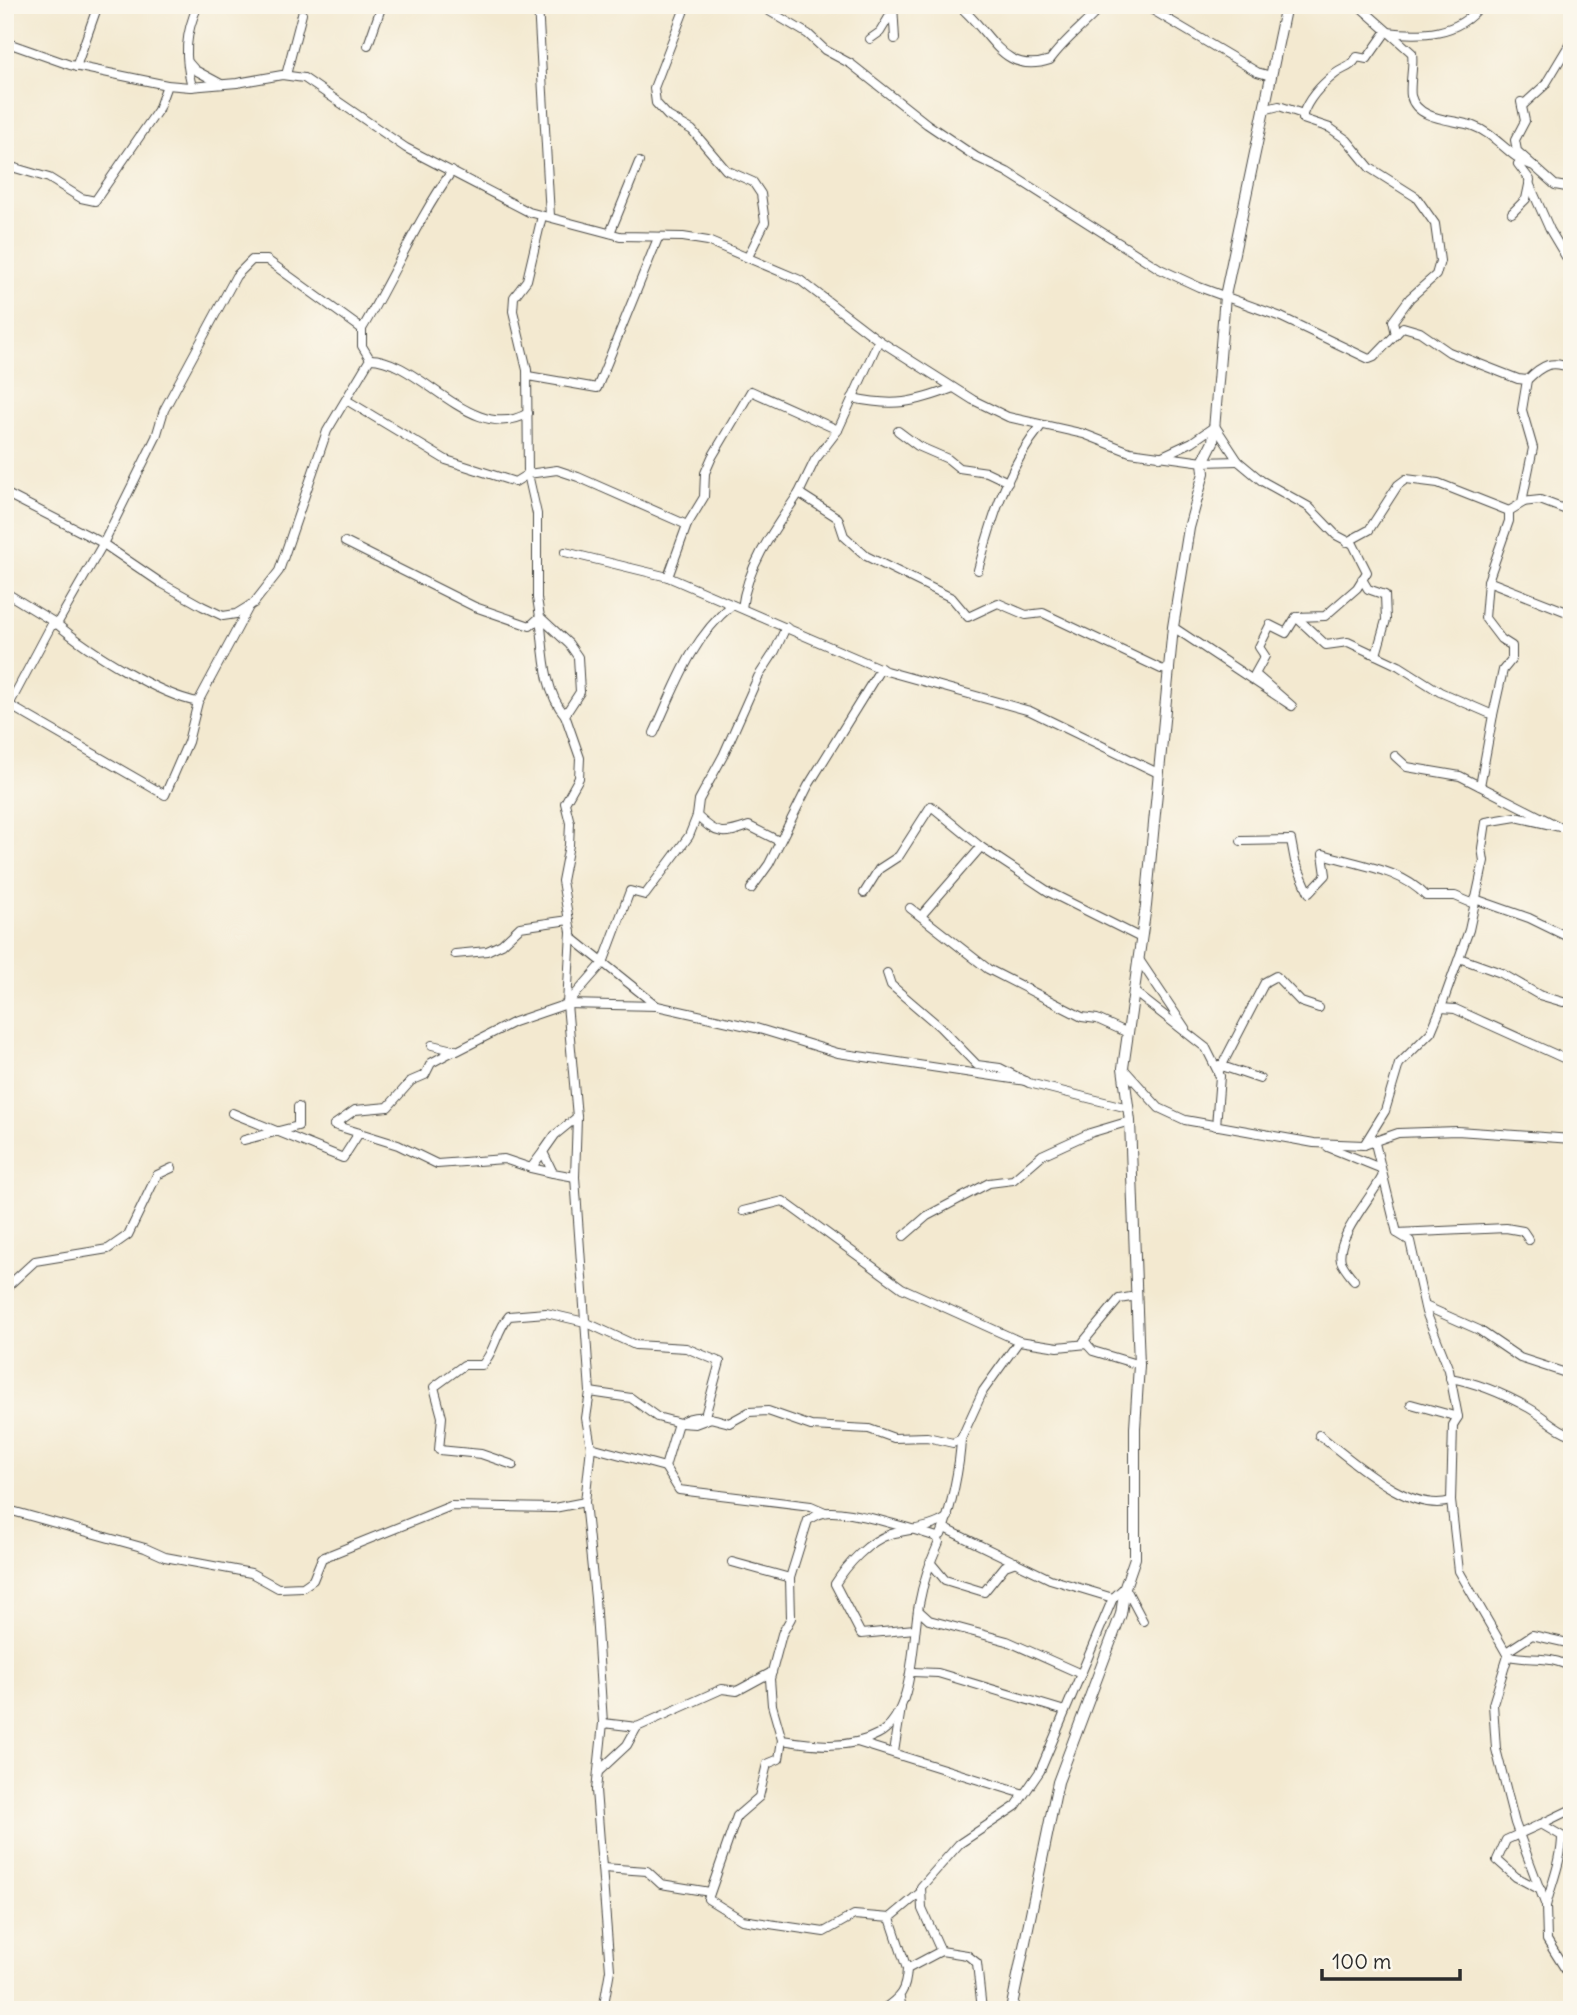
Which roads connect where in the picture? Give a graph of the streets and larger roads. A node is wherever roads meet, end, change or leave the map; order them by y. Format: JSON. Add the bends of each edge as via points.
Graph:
{"nodes":[{"id":1,"x":98,"y":5,"type":"edge"},
{"id":2,"x":198,"y":5,"type":"edge"},
{"id":3,"x":382,"y":5,"type":"edge"},
{"id":4,"x":538,"y":5,"type":"edge"},
{"id":5,"x":686,"y":5,"type":"edge"},
{"id":6,"x":759,"y":5,"type":"edge"},
{"id":7,"x":958,"y":5,"type":"edge"},
{"id":8,"x":1103,"y":5,"type":"edge"},
{"id":9,"x":1144,"y":5,"type":"edge"},
{"id":10,"x":1286,"y":5,"type":"edge"},
{"id":11,"x":1358,"y":5,"type":"edge"},
{"id":12,"x":1481,"y":5,"type":"edge"},
{"id":13,"x":892,"y":9,"type":"edge"},
{"id":14,"x":302,"y":14,"type":"dead end"},
{"id":15,"x":1386,"y":32,"type":"junction"},
{"id":16,"x":870,"y":39,"type":"dead end"},
{"id":17,"x":895,"y":39,"type":"dead end"},
{"id":18,"x":1572,"y":40,"type":"edge"},
{"id":19,"x":5,"y":42,"type":"edge"},
{"id":20,"x":368,"y":45,"type":"dead end"},
{"id":21,"x":186,"y":60,"type":"junction"},
{"id":22,"x":76,"y":67,"type":"junction"},
{"id":23,"x":286,"y":75,"type":"junction"},
{"id":24,"x":1271,"y":76,"type":"junction"},
{"id":25,"x":221,"y":84,"type":"junction"},
{"id":26,"x":167,"y":85,"type":"junction"},
{"id":27,"x":192,"y":87,"type":"junction"},
{"id":28,"x":1264,"y":110,"type":"junction"},
{"id":29,"x":1303,"y":114,"type":"junction"},
{"id":30,"x":1521,"y":161,"type":"junction"},
{"id":31,"x":639,"y":162,"type":"dead end"},
{"id":32,"x":5,"y":165,"type":"edge"},
{"id":33,"x":1531,"y":165,"type":"junction"},
{"id":34,"x":452,"y":170,"type":"junction"},
{"id":35,"x":1529,"y":183,"type":"junction"},
{"id":36,"x":1572,"y":188,"type":"edge"},
{"id":37,"x":1512,"y":213,"type":"dead end"},
{"id":38,"x":546,"y":216,"type":"junction"},
{"id":39,"x":610,"y":233,"type":"junction"},
{"id":40,"x":658,"y":238,"type":"junction"},
{"id":41,"x":748,"y":257,"type":"junction"},
{"id":42,"x":1572,"y":267,"type":"edge"},
{"id":43,"x":1225,"y":296,"type":"junction"},
{"id":44,"x":362,"y":329,"type":"junction"},
{"id":45,"x":1396,"y":334,"type":"junction"},
{"id":46,"x":879,"y":340,"type":"junction"},
{"id":47,"x":370,"y":359,"type":"junction"},
{"id":48,"x":1572,"y":369,"type":"edge"},
{"id":49,"x":528,"y":376,"type":"junction"},
{"id":50,"x":1527,"y":380,"type":"junction"},
{"id":51,"x":953,"y":388,"type":"junction"},
{"id":52,"x":852,"y":398,"type":"junction"},
{"id":53,"x":348,"y":401,"type":"junction"},
{"id":54,"x":528,"y":413,"type":"junction"},
{"id":55,"x":1041,"y":426,"type":"junction"},
{"id":56,"x":1215,"y":426,"type":"junction"},
{"id":57,"x":838,"y":430,"type":"junction"},
{"id":58,"x":898,"y":431,"type":"dead end"},
{"id":59,"x":1160,"y":457,"type":"junction"},
{"id":60,"x":1238,"y":461,"type":"junction"},
{"id":61,"x":1203,"y":462,"type":"junction"},
{"id":62,"x":528,"y":474,"type":"junction"},
{"id":63,"x":1008,"y":482,"type":"junction"},
{"id":64,"x":5,"y":493,"type":"edge"},
{"id":65,"x":799,"y":493,"type":"junction"},
{"id":66,"x":1524,"y":502,"type":"junction"},
{"id":67,"x":1509,"y":511,"type":"junction"},
{"id":68,"x":1572,"y":512,"type":"edge"},
{"id":69,"x":687,"y":526,"type":"junction"},
{"id":70,"x":345,"y":542,"type":"dead end"},
{"id":71,"x":1348,"y":542,"type":"junction"},
{"id":72,"x":103,"y":544,"type":"junction"},
{"id":73,"x":565,"y":552,"type":"dead end"},
{"id":74,"x":978,"y":570,"type":"dead end"},
{"id":75,"x":668,"y":578,"type":"junction"},
{"id":76,"x":1362,"y":579,"type":"junction"},
{"id":77,"x":1488,"y":581,"type":"junction"},
{"id":78,"x":8,"y":594,"type":"dead end"},
{"id":79,"x":250,"y":605,"type":"junction"},
{"id":80,"x":732,"y":605,"type":"junction"},
{"id":81,"x":742,"y":608,"type":"junction"},
{"id":82,"x":1572,"y":614,"type":"edge"},
{"id":83,"x":540,"y":617,"type":"junction"},
{"id":84,"x":1296,"y":617,"type":"junction"},
{"id":85,"x":57,"y":624,"type":"junction"},
{"id":86,"x":786,"y":627,"type":"junction"},
{"id":87,"x":1173,"y":627,"type":"junction"},
{"id":88,"x":1376,"y":655,"type":"junction"},
{"id":89,"x":880,"y":668,"type":"junction"},
{"id":90,"x":1170,"y":670,"type":"junction"},
{"id":91,"x":198,"y":702,"type":"junction"},
{"id":92,"x":565,"y":715,"type":"junction"},
{"id":93,"x":1493,"y":715,"type":"junction"},
{"id":94,"x":654,"y":733,"type":"dead end"},
{"id":95,"x":1395,"y":756,"type":"dead end"},
{"id":96,"x":1158,"y":773,"type":"junction"},
{"id":97,"x":1480,"y":786,"type":"junction"},
{"id":98,"x":697,"y":816,"type":"junction"},
{"id":99,"x":779,"y":841,"type":"junction"},
{"id":100,"x":1241,"y":841,"type":"dead end"},
{"id":101,"x":981,"y":847,"type":"junction"},
{"id":102,"x":751,"y":889,"type":"dead end"},
{"id":103,"x":864,"y":893,"type":"dead end"},
{"id":104,"x":1475,"y":902,"type":"junction"},
{"id":105,"x":910,"y":908,"type":"dead end"},
{"id":106,"x":921,"y":916,"type":"junction"},
{"id":107,"x":569,"y":920,"type":"junction"},
{"id":108,"x":571,"y":937,"type":"junction"},
{"id":109,"x":1141,"y":938,"type":"junction"},
{"id":110,"x":1572,"y":939,"type":"edge"},
{"id":111,"x":455,"y":954,"type":"dead end"},
{"id":112,"x":1138,"y":958,"type":"junction"},
{"id":113,"x":1459,"y":958,"type":"junction"},
{"id":114,"x":603,"y":963,"type":"junction"},
{"id":115,"x":887,"y":973,"type":"dead end"},
{"id":116,"x":1133,"y":991,"type":"junction"},
{"id":117,"x":1563,"y":1002,"type":"dead end"},
{"id":118,"x":568,"y":1004,"type":"junction"},
{"id":119,"x":657,"y":1006,"type":"junction"},
{"id":120,"x":1441,"y":1007,"type":"junction"},
{"id":121,"x":1319,"y":1008,"type":"dead end"},
{"id":122,"x":1126,"y":1032,"type":"junction"},
{"id":123,"x":1189,"y":1035,"type":"junction"},
{"id":124,"x":432,"y":1045,"type":"dead end"},
{"id":125,"x":455,"y":1050,"type":"junction"},
{"id":126,"x":1572,"y":1062,"type":"edge"},
{"id":127,"x":1218,"y":1067,"type":"junction"},
{"id":128,"x":1123,"y":1068,"type":"junction"},
{"id":129,"x":1260,"y":1079,"type":"dead end"},
{"id":130,"x":1026,"y":1081,"type":"junction"},
{"id":131,"x":298,"y":1107,"type":"dead end"},
{"id":132,"x":1128,"y":1108,"type":"junction"},
{"id":133,"x":232,"y":1113,"type":"dead end"},
{"id":134,"x":577,"y":1117,"type":"junction"},
{"id":135,"x":1130,"y":1121,"type":"junction"},
{"id":136,"x":1216,"y":1126,"type":"junction"},
{"id":137,"x":275,"y":1132,"type":"junction"},
{"id":138,"x":359,"y":1133,"type":"junction"},
{"id":139,"x":244,"y":1139,"type":"dead end"},
{"id":140,"x":1374,"y":1139,"type":"junction"},
{"id":141,"x":1572,"y":1139,"type":"edge"},
{"id":142,"x":1319,"y":1143,"type":"junction"},
{"id":143,"x":1364,"y":1145,"type":"junction"},
{"id":144,"x":543,"y":1152,"type":"junction"},
{"id":145,"x":172,"y":1168,"type":"dead end"},
{"id":146,"x":531,"y":1168,"type":"junction"},
{"id":147,"x":553,"y":1173,"type":"junction"},
{"id":148,"x":1381,"y":1173,"type":"junction"},
{"id":149,"x":575,"y":1177,"type":"junction"},
{"id":150,"x":743,"y":1211,"type":"dead end"},
{"id":151,"x":1397,"y":1233,"type":"junction"},
{"id":152,"x":904,"y":1236,"type":"dead end"},
{"id":153,"x":1529,"y":1240,"type":"dead end"},
{"id":154,"x":1354,"y":1280,"type":"dead end"},
{"id":155,"x":5,"y":1295,"type":"edge"},
{"id":156,"x":1131,"y":1297,"type":"dead end"},
{"id":157,"x":1424,"y":1306,"type":"junction"},
{"id":158,"x":585,"y":1322,"type":"junction"},
{"id":159,"x":1019,"y":1341,"type":"junction"},
{"id":160,"x":1087,"y":1344,"type":"junction"},
{"id":161,"x":1133,"y":1363,"type":"dead end"},
{"id":162,"x":1572,"y":1375,"type":"edge"},
{"id":163,"x":1450,"y":1378,"type":"junction"},
{"id":164,"x":590,"y":1392,"type":"junction"},
{"id":165,"x":1411,"y":1404,"type":"dead end"},
{"id":166,"x":708,"y":1417,"type":"junction"},
{"id":167,"x":1458,"y":1417,"type":"junction"},
{"id":168,"x":679,"y":1423,"type":"junction"},
{"id":169,"x":1319,"y":1435,"type":"dead end"},
{"id":170,"x":1572,"y":1435,"type":"edge"},
{"id":171,"x":961,"y":1439,"type":"junction"},
{"id":172,"x":591,"y":1447,"type":"junction"},
{"id":173,"x":513,"y":1465,"type":"dead end"},
{"id":174,"x":665,"y":1467,"type":"junction"},
{"id":175,"x":1451,"y":1501,"type":"junction"},
{"id":176,"x":585,"y":1502,"type":"junction"},
{"id":177,"x":5,"y":1508,"type":"edge"},
{"id":178,"x":825,"y":1512,"type":"junction"},
{"id":179,"x":948,"y":1517,"type":"junction"},
{"id":180,"x":944,"y":1528,"type":"junction"},
{"id":181,"x":915,"y":1530,"type":"junction"},
{"id":182,"x":936,"y":1537,"type":"junction"},
{"id":183,"x":732,"y":1562,"type":"dead end"},
{"id":184,"x":930,"y":1562,"type":"junction"},
{"id":185,"x":1016,"y":1562,"type":"junction"},
{"id":186,"x":790,"y":1578,"type":"junction"},
{"id":187,"x":1125,"y":1587,"type":"junction"},
{"id":188,"x":1113,"y":1598,"type":"junction"},
{"id":189,"x":918,"y":1610,"type":"junction"},
{"id":190,"x":1143,"y":1621,"type":"dead end"},
{"id":191,"x":915,"y":1629,"type":"junction"},
{"id":192,"x":1572,"y":1644,"type":"edge"},
{"id":193,"x":1507,"y":1654,"type":"junction"},
{"id":194,"x":1572,"y":1668,"type":"edge"},
{"id":195,"x":772,"y":1672,"type":"junction"},
{"id":196,"x":912,"y":1672,"type":"junction"},
{"id":197,"x":1081,"y":1674,"type":"junction"},
{"id":198,"x":901,"y":1705,"type":"junction"},
{"id":199,"x":1065,"y":1711,"type":"junction"},
{"id":200,"x":603,"y":1723,"type":"junction"},
{"id":201,"x":637,"y":1727,"type":"junction"},
{"id":202,"x":782,"y":1740,"type":"junction"},
{"id":203,"x":854,"y":1741,"type":"junction"},
{"id":204,"x":894,"y":1752,"type":"junction"},
{"id":205,"x":598,"y":1772,"type":"junction"},
{"id":206,"x":1024,"y":1794,"type":"junction"},
{"id":207,"x":1572,"y":1809,"type":"edge"},
{"id":208,"x":1541,"y":1824,"type":"junction"},
{"id":209,"x":1520,"y":1835,"type":"junction"},
{"id":210,"x":603,"y":1868,"type":"junction"},
{"id":211,"x":1541,"y":1890,"type":"junction"},
{"id":212,"x":710,"y":1892,"type":"junction"},
{"id":213,"x":921,"y":1892,"type":"junction"},
{"id":214,"x":1546,"y":1906,"type":"junction"},
{"id":215,"x":890,"y":1918,"type":"junction"},
{"id":216,"x":941,"y":1951,"type":"junction"},
{"id":217,"x":906,"y":1969,"type":"junction"},
{"id":218,"x":1572,"y":1980,"type":"edge"},
{"id":219,"x":900,"y":1998,"type":"junction"},
{"id":220,"x":603,"y":2010,"type":"edge"},
{"id":221,"x":882,"y":2010,"type":"edge"},
{"id":222,"x":902,"y":2010,"type":"edge"},
{"id":223,"x":982,"y":2010,"type":"edge"},
{"id":224,"x":1011,"y":2010,"type":"edge"}],
"edges":[{"from":1,"to":22,"type":"street"},
{"from":2,"to":21,"type":"street","via":[[189,25]]},
{"from":3,"to":20,"type":"street"},
{"from":4,"to":38,"type":"street"},
{"from":5,"to":41,"type":"street","via":[[654,88],[656,103],[692,130],[726,170],[753,182],[761,194],[765,222]]},
{"from":6,"to":43,"type":"street","via":[[851,64],[976,157],[1160,269]]},
{"from":7,"to":8,"type":"street","via":[[1013,63],[1027,66],[1050,60]]},
{"from":9,"to":24,"type":"street"},
{"from":10,"to":24,"type":"street"},
{"from":11,"to":15,"type":"street"},
{"from":12,"to":15,"type":"street","via":[[1473,16],[1450,29],[1420,36]]},
{"from":13,"to":16,"type":"street","via":[[880,32]]},
{"from":13,"to":17,"type":"street"},
{"from":14,"to":23,"type":"street"},
{"from":15,"to":29,"type":"street","via":[[1367,59],[1357,57],[1352,66],[1313,94]]},
{"from":15,"to":30,"type":"street","via":[[1412,52],[1411,96],[1419,108],[1496,138]]},
{"from":18,"to":33,"type":"street","via":[[1545,85],[1521,104],[1525,121],[1515,144]]},
{"from":19,"to":22,"type":"street"},
{"from":21,"to":25,"type":"street"},
{"from":21,"to":27,"type":"street"},
{"from":22,"to":26,"type":"street"},
{"from":23,"to":25,"type":"street"},
{"from":23,"to":34,"type":"street","via":[[311,81],[397,142]]},
{"from":24,"to":28,"type":"street"},
{"from":25,"to":27,"type":"street"},
{"from":26,"to":27,"type":"street"},
{"from":26,"to":32,"type":"street","via":[[158,110],[94,201],[72,194],[50,178]]},
{"from":28,"to":29,"type":"street","via":[[1279,106]]},
{"from":28,"to":43,"type":"street"},
{"from":29,"to":45,"type":"street","via":[[1347,139],[1370,168],[1416,197],[1435,224],[1440,261],[1436,275],[1393,321]]},
{"from":30,"to":33,"type":"street"},
{"from":30,"to":35,"type":"street","via":[[1518,164]]},
{"from":31,"to":39,"type":"street"},
{"from":33,"to":36,"type":"street","via":[[1555,185]]},
{"from":34,"to":38,"type":"street"},
{"from":34,"to":44,"type":"street","via":[[427,206]]},
{"from":35,"to":37,"type":"street","via":[[1526,199]]},
{"from":35,"to":42,"type":"street"},
{"from":38,"to":39,"type":"street"},
{"from":38,"to":49,"type":"street","via":[[527,280],[514,297]]},
{"from":39,"to":40,"type":"street"},
{"from":40,"to":41,"type":"street","via":[[696,238]]},
{"from":40,"to":49,"type":"street","via":[[597,388]]},
{"from":41,"to":46,"type":"street","via":[[800,280]]},
{"from":43,"to":45,"type":"street","via":[[1369,359]]},
{"from":43,"to":56,"type":"street"},
{"from":44,"to":47,"type":"street","via":[[362,346]]},
{"from":44,"to":72,"type":"street","via":[[267,260],[251,260],[236,276],[164,410],[156,437]]},
{"from":45,"to":50,"type":"street","via":[[1403,327],[1412,328],[1449,352]]},
{"from":46,"to":51,"type":"street"},
{"from":46,"to":52,"type":"street"},
{"from":47,"to":53,"type":"street"},
{"from":47,"to":54,"type":"street","via":[[379,359],[458,408],[500,419]]},
{"from":48,"to":50,"type":"street","via":[[1555,363],[1544,365]]},
{"from":49,"to":54,"type":"street"},
{"from":50,"to":66,"type":"street","via":[[1522,410],[1533,448]]},
{"from":51,"to":52,"type":"street","via":[[899,404]]},
{"from":51,"to":55,"type":"street","via":[[1008,417]]},
{"from":52,"to":57,"type":"street"},
{"from":53,"to":62,"type":"street","via":[[446,460],[515,482]]},
{"from":53,"to":79,"type":"street","via":[[327,431],[279,571]]},
{"from":54,"to":62,"type":"street"},
{"from":55,"to":59,"type":"street"},
{"from":55,"to":63,"type":"street"},
{"from":56,"to":59,"type":"street"},
{"from":56,"to":60,"type":"street"},
{"from":56,"to":61,"type":"street"},
{"from":57,"to":65,"type":"street","via":[[815,460]]},
{"from":57,"to":69,"type":"street","via":[[751,391],[708,465],[704,497]]},
{"from":58,"to":63,"type":"street","via":[[959,468],[987,472]]},
{"from":59,"to":61,"type":"street"},
{"from":60,"to":61,"type":"street"},
{"from":60,"to":71,"type":"street","via":[[1262,481],[1309,507],[1321,523]]},
{"from":61,"to":87,"type":"street"},
{"from":62,"to":69,"type":"street","via":[[556,470],[578,477]]},
{"from":62,"to":83,"type":"street","via":[[537,514]]},
{"from":63,"to":74,"type":"street","via":[[994,511]]},
{"from":64,"to":72,"type":"street"},
{"from":65,"to":81,"type":"street","via":[[749,578]]},
{"from":65,"to":90,"type":"street","via":[[838,518],[845,536],[866,556],[952,598],[968,617],[998,603],[1026,615],[1043,613]]},
{"from":66,"to":67,"type":"street"},
{"from":66,"to":68,"type":"street","via":[[1540,500]]},
{"from":67,"to":71,"type":"street","via":[[1438,483],[1406,479],[1369,530]]},
{"from":67,"to":77,"type":"street"},
{"from":69,"to":75,"type":"street"},
{"from":70,"to":83,"type":"street","via":[[475,607],[530,626]]},
{"from":71,"to":76,"type":"street","via":[[1364,564],[1367,572]]},
{"from":72,"to":79,"type":"street","via":[[161,583],[223,616]]},
{"from":72,"to":85,"type":"street"},
{"from":73,"to":75,"type":"street"},
{"from":75,"to":80,"type":"street"},
{"from":76,"to":84,"type":"street","via":[[1325,616]]},
{"from":76,"to":88,"type":"street","via":[[1368,589],[1385,595],[1386,620]]},
{"from":77,"to":82,"type":"street"},
{"from":77,"to":93,"type":"street","via":[[1485,618],[1501,639],[1513,646]]},
{"from":78,"to":85,"type":"street"},
{"from":79,"to":91,"type":"street"},
{"from":80,"to":81,"type":"street"},
{"from":80,"to":94,"type":"street","via":[[692,649]]},
{"from":81,"to":86,"type":"street"},
{"from":83,"to":92,"type":"street","via":[[549,688]]},
{"from":83,"to":92,"type":"street","via":[[578,657],[580,692]]},
{"from":84,"to":87,"type":"street","via":[[1286,633],[1270,625],[1259,647],[1265,656],[1255,674],[1292,706]]},
{"from":84,"to":88,"type":"street","via":[[1326,645],[1348,642]]},
{"from":85,"to":91,"type":"street","via":[[166,692]]},
{"from":85,"to":91,"type":"street","via":[[51,626],[9,705],[144,785],[165,794],[188,742]]},
{"from":86,"to":89,"type":"street"},
{"from":86,"to":98,"type":"street","via":[[699,800]]},
{"from":87,"to":90,"type":"street"},
{"from":88,"to":93,"type":"street","via":[[1440,692]]},
{"from":89,"to":96,"type":"street","via":[[1030,711]]},
{"from":89,"to":99,"type":"street"},
{"from":90,"to":96,"type":"street"},
{"from":92,"to":107,"type":"street","via":[[580,758],[579,778],[565,803],[569,834],[562,881]]},
{"from":93,"to":97,"type":"street"},
{"from":95,"to":97,"type":"street","via":[[1407,767],[1460,776]]},
{"from":96,"to":109,"type":"street"},
{"from":97,"to":104,"type":"street","via":[[1560,827],[1516,817],[1486,822]]},
{"from":98,"to":99,"type":"street","via":[[718,832],[730,834],[748,826]]},
{"from":98,"to":114,"type":"street","via":[[689,836],[645,895],[629,891]]},
{"from":99,"to":102,"type":"street"},
{"from":100,"to":104,"type":"street","via":[[1291,840],[1309,893],[1326,875],[1323,854],[1387,871],[1426,896],[1455,896]]},
{"from":101,"to":103,"type":"street","via":[[931,806],[899,856],[879,869]]},
{"from":101,"to":106,"type":"street"},
{"from":101,"to":109,"type":"street","via":[[1049,892]]},
{"from":104,"to":110,"type":"street","via":[[1529,918]]},
{"from":104,"to":113,"type":"street"},
{"from":105,"to":106,"type":"street"},
{"from":106,"to":122,"type":"street","via":[[988,969],[1082,1017]]},
{"from":107,"to":108,"type":"street"},
{"from":107,"to":111,"type":"street","via":[[520,927],[487,951]]},
{"from":108,"to":114,"type":"street"},
{"from":108,"to":118,"type":"street"},
{"from":109,"to":112,"type":"street"},
{"from":112,"to":116,"type":"street"},
{"from":112,"to":123,"type":"street"},
{"from":113,"to":117,"type":"street"},
{"from":113,"to":120,"type":"street"},
{"from":114,"to":118,"type":"street"},
{"from":114,"to":119,"type":"street"},
{"from":115,"to":130,"type":"street","via":[[891,985],[977,1065],[1000,1068]]},
{"from":116,"to":122,"type":"street"},
{"from":116,"to":123,"type":"street"},
{"from":118,"to":119,"type":"street"},
{"from":118,"to":125,"type":"street","via":[[514,1022]]},
{"from":118,"to":134,"type":"street"},
{"from":119,"to":130,"type":"street","via":[[756,1028],[838,1053]]},
{"from":120,"to":126,"type":"street","via":[[1455,1009]]},
{"from":120,"to":143,"type":"street","via":[[1431,1032],[1399,1064],[1385,1111]]},
{"from":121,"to":127,"type":"street","via":[[1301,1002],[1276,976],[1265,982]]},
{"from":122,"to":128,"type":"street"},
{"from":123,"to":127,"type":"street","via":[[1206,1048]]},
{"from":124,"to":125,"type":"street"},
{"from":125,"to":138,"type":"street","via":[[431,1063],[425,1075],[411,1081],[388,1107],[355,1110],[334,1125]]},
{"from":127,"to":129,"type":"street"},
{"from":127,"to":136,"type":"street"},
{"from":128,"to":132,"type":"street"},
{"from":128,"to":136,"type":"street","via":[[1170,1114]]},
{"from":130,"to":132,"type":"street"},
{"from":131,"to":137,"type":"street","via":[[298,1126]]},
{"from":132,"to":135,"type":"street"},
{"from":133,"to":137,"type":"street"},
{"from":134,"to":144,"type":"street"},
{"from":134,"to":149,"type":"street"},
{"from":135,"to":152,"type":"street","via":[[1090,1133],[1042,1156],[1013,1180],[989,1183],[927,1216]]},
{"from":135,"to":187,"type":"street","via":[[1139,1365],[1135,1558]]},
{"from":136,"to":142,"type":"street"},
{"from":137,"to":138,"type":"street","via":[[343,1158]]},
{"from":137,"to":139,"type":"street"},
{"from":138,"to":146,"type":"street","via":[[437,1164],[504,1159]]},
{"from":140,"to":141,"type":"street","via":[[1398,1133],[1457,1131]]},
{"from":140,"to":143,"type":"street"},
{"from":140,"to":148,"type":"street"},
{"from":142,"to":143,"type":"street"},
{"from":142,"to":148,"type":"street"},
{"from":144,"to":146,"type":"street"},
{"from":144,"to":147,"type":"street"},
{"from":145,"to":155,"type":"street","via":[[157,1175],[128,1235],[108,1250],[35,1261],[9,1285]]},
{"from":146,"to":147,"type":"street"},
{"from":147,"to":149,"type":"street"},
{"from":148,"to":151,"type":"street"},
{"from":148,"to":154,"type":"street","via":[[1367,1204],[1345,1232],[1341,1261]]},
{"from":149,"to":158,"type":"street"},
{"from":150,"to":159,"type":"street","via":[[783,1201],[902,1288]]},
{"from":151,"to":153,"type":"street","via":[[1506,1228],[1523,1231]]},
{"from":151,"to":157,"type":"street","via":[[1410,1241]]},
{"from":156,"to":160,"type":"street","via":[[1119,1299],[1104,1314],[1084,1341]]},
{"from":157,"to":162,"type":"street","via":[[1479,1330],[1520,1358]]},
{"from":157,"to":163,"type":"street"},
{"from":158,"to":164,"type":"street"},
{"from":158,"to":166,"type":"street","via":[[635,1345],[686,1348],[720,1362]]},
{"from":158,"to":173,"type":"street","via":[[546,1313],[509,1316],[482,1365],[464,1365],[434,1387],[442,1417],[439,1450],[481,1454]]},
{"from":159,"to":160,"type":"street","via":[[1058,1347]]},
{"from":159,"to":171,"type":"street","via":[[983,1391]]},
{"from":160,"to":161,"type":"street","via":[[1093,1351]]},
{"from":163,"to":167,"type":"street"},
{"from":163,"to":170,"type":"street","via":[[1481,1384]]},
{"from":164,"to":168,"type":"street","via":[[631,1398],[651,1413]]},
{"from":164,"to":172,"type":"street","via":[[586,1418]]},
{"from":165,"to":167,"type":"street"},
{"from":166,"to":168,"type":"street","via":[[695,1424]]},
{"from":166,"to":171,"type":"street","via":[[729,1423],[749,1412],[768,1411],[811,1426],[869,1429],[894,1438],[927,1437],[953,1443]]},
{"from":167,"to":175,"type":"street","via":[[1453,1425]]},
{"from":168,"to":174,"type":"street"},
{"from":169,"to":175,"type":"street","via":[[1388,1486],[1416,1500],[1437,1505]]},
{"from":171,"to":179,"type":"street","via":[[961,1461]]},
{"from":172,"to":174,"type":"street"},
{"from":172,"to":176,"type":"street"},
{"from":174,"to":178,"type":"street","via":[[679,1490],[811,1506]]},
{"from":175,"to":193,"type":"street","via":[[1459,1571]]},
{"from":176,"to":177,"type":"street","via":[[554,1508],[451,1506],[322,1558],[313,1580],[291,1588],[268,1584],[251,1573],[165,1557]]},
{"from":176,"to":200,"type":"street"},
{"from":178,"to":181,"type":"street"},
{"from":178,"to":186,"type":"street","via":[[808,1520]]},
{"from":179,"to":180,"type":"street"},
{"from":179,"to":181,"type":"street"},
{"from":180,"to":182,"type":"street"},
{"from":180,"to":185,"type":"street"},
{"from":181,"to":182,"type":"street"},
{"from":181,"to":191,"type":"street","via":[[888,1535],[873,1544],[847,1566],[835,1584],[861,1634]]},
{"from":182,"to":184,"type":"street","via":[[939,1542]]},
{"from":183,"to":186,"type":"street"},
{"from":184,"to":185,"type":"street","via":[[945,1580],[984,1592],[1005,1566]]},
{"from":184,"to":189,"type":"street"},
{"from":185,"to":188,"type":"street","via":[[1050,1579]]},
{"from":186,"to":195,"type":"street","via":[[791,1618]]},
{"from":187,"to":188,"type":"street"},
{"from":187,"to":190,"type":"street"},
{"from":187,"to":224,"type":"street","via":[[1121,1614],[1058,1782]]},
{"from":188,"to":197,"type":"street"},
{"from":189,"to":191,"type":"street"},
{"from":189,"to":197,"type":"street","via":[[929,1620],[1007,1641]]},
{"from":191,"to":196,"type":"street"},
{"from":192,"to":193,"type":"street","via":[[1532,1635]]},
{"from":193,"to":194,"type":"street","via":[[1530,1660],[1557,1659]]},
{"from":193,"to":209,"type":"street","via":[[1493,1704],[1496,1749]]},
{"from":195,"to":201,"type":"street","via":[[737,1691],[722,1689]]},
{"from":195,"to":202,"type":"street","via":[[772,1705]]},
{"from":196,"to":198,"type":"street"},
{"from":196,"to":199,"type":"street","via":[[938,1673]]},
{"from":197,"to":199,"type":"street"},
{"from":198,"to":203,"type":"street","via":[[879,1734]]},
{"from":198,"to":204,"type":"street"},
{"from":199,"to":206,"type":"street","via":[[1040,1771]]},
{"from":200,"to":201,"type":"street"},
{"from":200,"to":205,"type":"street"},
{"from":201,"to":205,"type":"street","via":[[627,1745]]},
{"from":202,"to":203,"type":"street","via":[[822,1746]]},
{"from":202,"to":212,"type":"street","via":[[779,1759],[767,1765],[759,1797],[737,1816]]},
{"from":203,"to":204,"type":"street"},
{"from":204,"to":206,"type":"street"},
{"from":205,"to":210,"type":"street"},
{"from":206,"to":213,"type":"street","via":[[1016,1806],[959,1844]]},
{"from":207,"to":208,"type":"street"},
{"from":208,"to":209,"type":"street"},
{"from":208,"to":214,"type":"street","via":[[1562,1836],[1562,1856]]},
{"from":209,"to":211,"type":"street"},
{"from":209,"to":211,"type":"street","via":[[1506,1840],[1497,1860]]},
{"from":210,"to":212,"type":"street","via":[[647,1871],[661,1884]]},
{"from":210,"to":220,"type":"street","via":[[610,1970]]},
{"from":211,"to":214,"type":"street"},
{"from":212,"to":215,"type":"street","via":[[708,1899],[742,1920],[824,1932],[854,1915]]},
{"from":213,"to":215,"type":"street"},
{"from":213,"to":216,"type":"street","via":[[922,1909]]},
{"from":214,"to":218,"type":"street","via":[[1548,1940]]},
{"from":215,"to":217,"type":"street"},
{"from":216,"to":217,"type":"street"},
{"from":216,"to":223,"type":"street","via":[[967,1955],[977,1964]]},
{"from":217,"to":219,"type":"street","via":[[906,1989]]},
{"from":219,"to":221,"type":"street"},
{"from":219,"to":222,"type":"street"}]}
